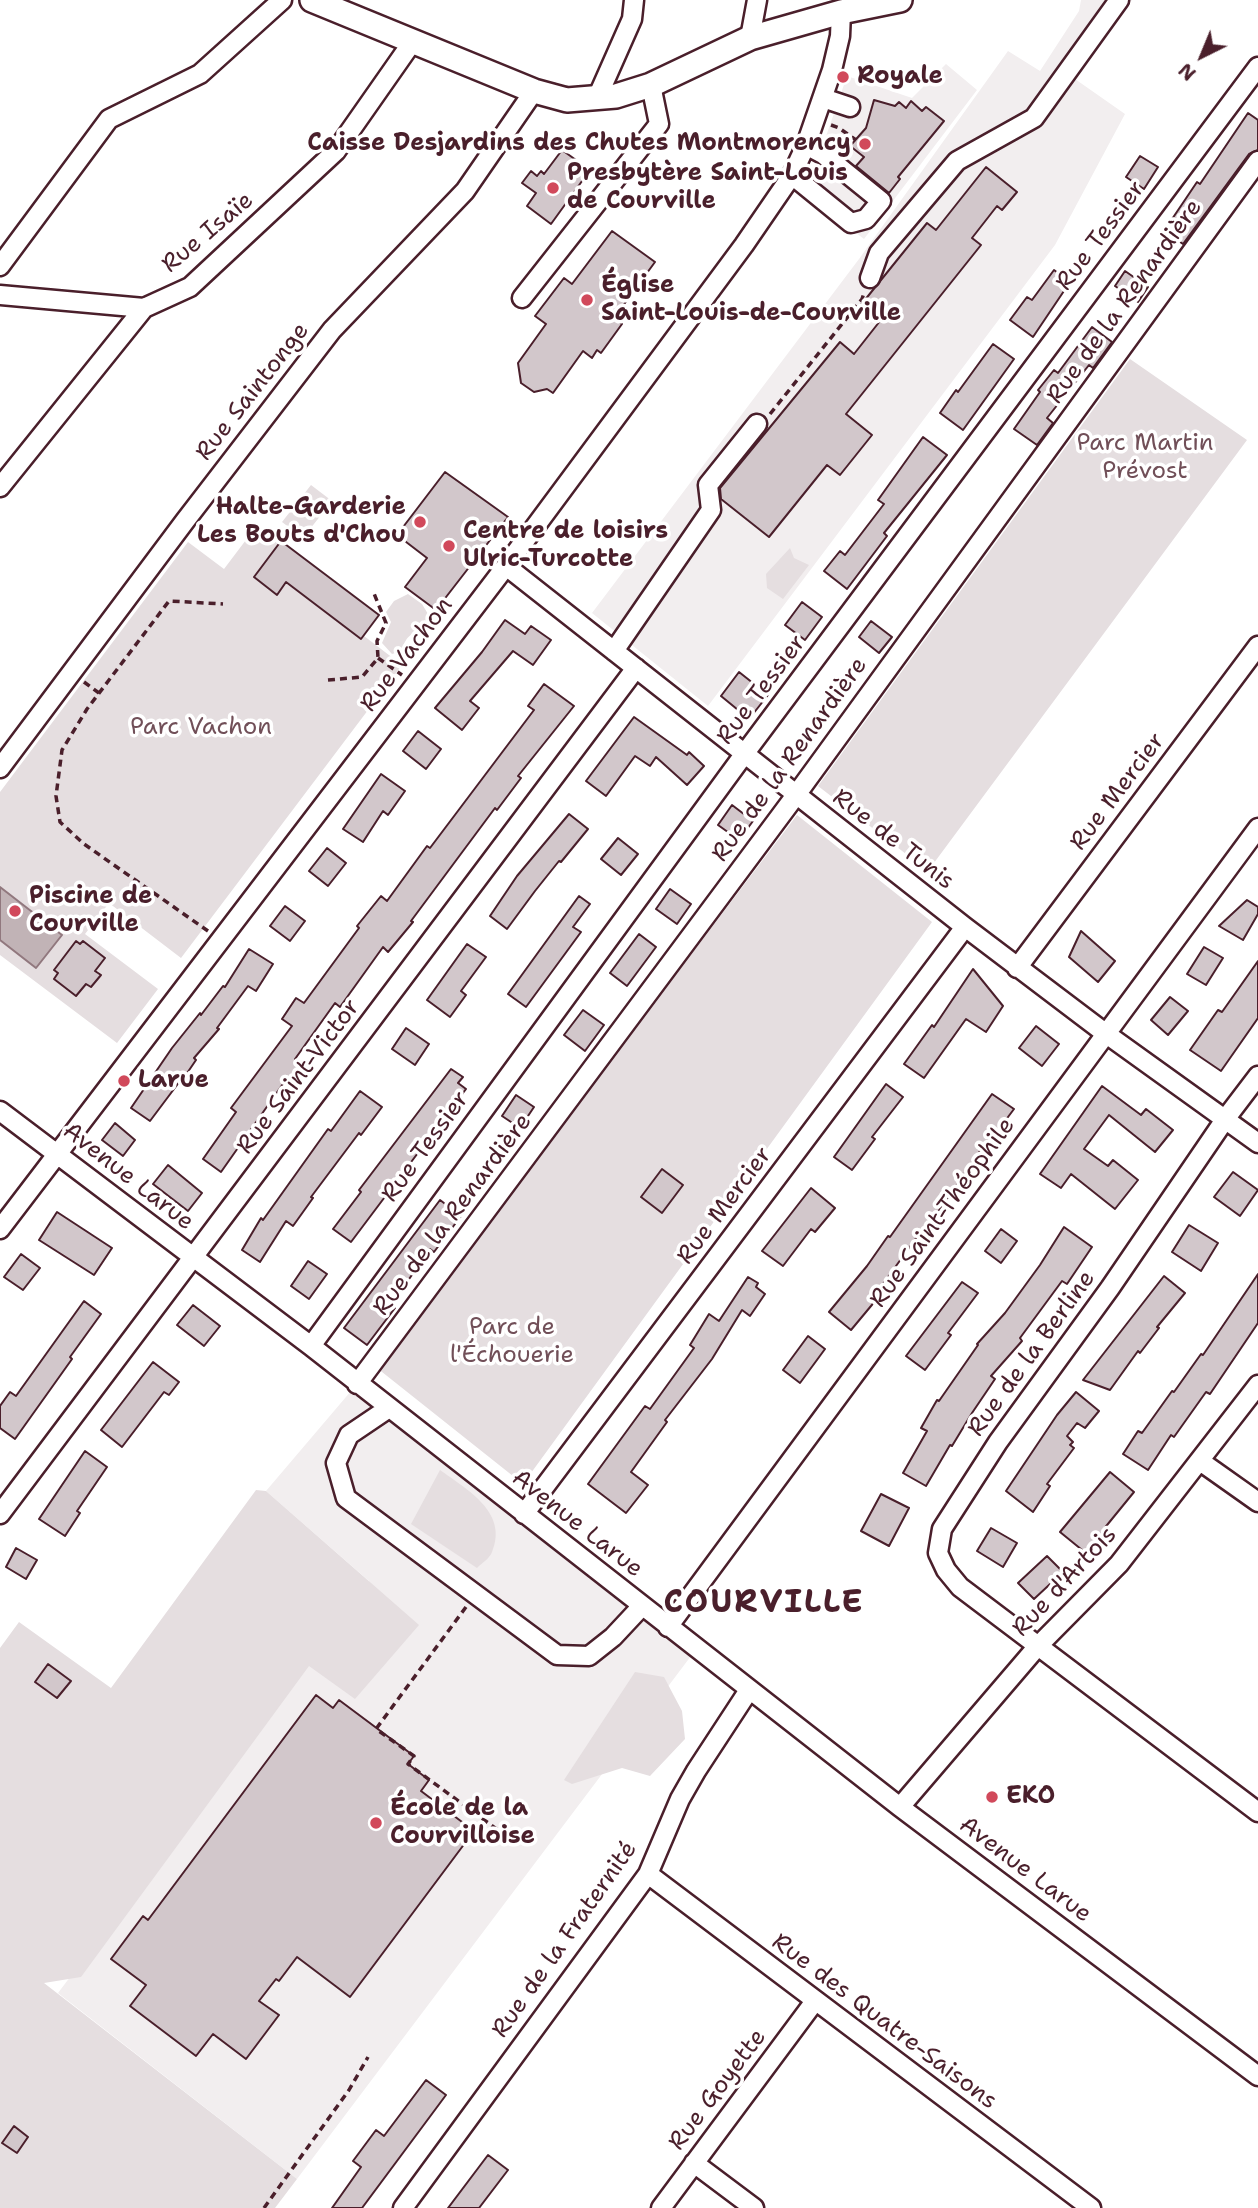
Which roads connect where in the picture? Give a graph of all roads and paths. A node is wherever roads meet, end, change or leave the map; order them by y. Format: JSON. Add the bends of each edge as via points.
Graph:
{"nodes":[{"id":1,"x":282,"y":0,"type":"edge"},
{"id":2,"x":312,"y":0,"type":"edge"},
{"id":3,"x":634,"y":0,"type":"edge"},
{"id":4,"x":757,"y":0,"type":"edge"},
{"id":5,"x":1119,"y":0,"type":"edge"},
{"id":6,"x":892,"y":1,"type":"edge"},
{"id":7,"x":841,"y":12,"type":"junction"},
{"id":8,"x":750,"y":38,"type":"junction"},
{"id":9,"x":413,"y":41,"type":"junction"},
{"id":10,"x":1258,"y":67,"type":"edge"},
{"id":11,"x":651,"y":85,"type":"junction"},
{"id":12,"x":534,"y":92,"type":"junction"},
{"id":13,"x":597,"y":98,"type":"junction"},
{"id":14,"x":823,"y":98,"type":"junction"},
{"id":15,"x":850,"y":107,"type":"dead end"},
{"id":16,"x":829,"y":124,"type":"dead end"},
{"id":17,"x":856,"y":140,"type":"dead end"},
{"id":18,"x":806,"y":145,"type":"junction"},
{"id":19,"x":1258,"y":161,"type":"edge"},
{"id":20,"x":792,"y":176,"type":"junction"},
{"id":21,"x":0,"y":266,"type":"edge"},
{"id":22,"x":870,"y":278,"type":"joint"},
{"id":23,"x":0,"y":295,"type":"edge"},
{"id":24,"x":522,"y":298,"type":"dead end"},
{"id":25,"x":144,"y":308,"type":"junction"},
{"id":26,"x":757,"y":424,"type":"joint"},
{"id":27,"x":0,"y":487,"type":"edge"},
{"id":28,"x":506,"y":566,"type":"junction"},
{"id":29,"x":373,"y":591,"type":"dead end"},
{"id":30,"x":223,"y":604,"type":"dead end"},
{"id":31,"x":1258,"y":646,"type":"edge"},
{"id":32,"x":614,"y":651,"type":"junction"},
{"id":33,"x":378,"y":658,"type":"junction"},
{"id":34,"x":636,"y":668,"type":"junction"},
{"id":35,"x":328,"y":680,"type":"dead end"},
{"id":36,"x":415,"y":684,"type":"junction"},
{"id":37,"x":745,"y":753,"type":"junction"},
{"id":38,"x":0,"y":768,"type":"edge"},
{"id":39,"x":796,"y":795,"type":"junction"},
{"id":40,"x":1258,"y":828,"type":"edge"},
{"id":41,"x":965,"y":928,"type":"junction"},
{"id":42,"x":220,"y":940,"type":"junction"},
{"id":43,"x":1017,"y":968,"type":"junction"},
{"id":44,"x":1105,"y":1033,"type":"junction"},
{"id":45,"x":1258,"y":1076,"type":"edge"},
{"id":46,"x":0,"y":1111,"type":"edge"},
{"id":47,"x":1226,"y":1118,"type":"junction"},
{"id":48,"x":1258,"y":1143,"type":"edge"},
{"id":49,"x":57,"y":1154,"type":"junction"},
{"id":50,"x":0,"y":1229,"type":"edge"},
{"id":51,"x":193,"y":1259,"type":"junction"},
{"id":52,"x":311,"y":1346,"type":"junction"},
{"id":53,"x":358,"y":1384,"type":"junction"},
{"id":54,"x":1258,"y":1385,"type":"edge"},
{"id":55,"x":389,"y":1408,"type":"junction"},
{"id":56,"x":1200,"y":1461,"type":"junction"},
{"id":57,"x":1258,"y":1502,"type":"edge"},
{"id":58,"x":0,"y":1514,"type":"edge"},
{"id":59,"x":524,"y":1514,"type":"junction"},
{"id":60,"x":475,"y":1594,"type":"junction"},
{"id":61,"x":642,"y":1606,"type":"junction"},
{"id":62,"x":668,"y":1627,"type":"junction"},
{"id":63,"x":1037,"y":1647,"type":"junction"},
{"id":64,"x":749,"y":1690,"type":"junction"},
{"id":65,"x":900,"y":1807,"type":"junction"},
{"id":66,"x":1258,"y":1812,"type":"edge"},
{"id":67,"x":506,"y":1836,"type":"dead end"},
{"id":68,"x":648,"y":1874,"type":"junction"},
{"id":69,"x":815,"y":2001,"type":"junction"},
{"id":70,"x":368,"y":2057,"type":"dead end"},
{"id":71,"x":1258,"y":2076,"type":"edge"},
{"id":72,"x":694,"y":2163,"type":"junction"},
{"id":73,"x":264,"y":2208,"type":"edge"},
{"id":74,"x":403,"y":2208,"type":"edge"},
{"id":75,"x":661,"y":2208,"type":"edge"},
{"id":76,"x":754,"y":2208,"type":"edge"},
{"id":77,"x":1091,"y":2208,"type":"edge"}],
"edges":[{"from":1,"to":21,"type":"street","via":[[200,74],[109,120]]},
{"from":2,"to":9,"type":"main road"},
{"from":3,"to":13,"type":"street","via":[[632,19]]},
{"from":4,"to":8,"type":"street"},
{"from":5,"to":22,"type":"street","via":[[1034,118],[957,162],[879,253]]},
{"from":6,"to":7,"type":"main road"},
{"from":7,"to":8,"type":"main road"},
{"from":7,"to":14,"type":"street","name":"Rue Vachon","via":[[840,36]]},
{"from":8,"to":11,"type":"main road"},
{"from":9,"to":12,"type":"main road"},
{"from":9,"to":25,"type":"street","name":"Rue Isaïe","via":[[337,151],[190,287]]},
{"from":10,"to":37,"type":"street","name":"Rue Tessier"},
{"from":11,"to":13,"type":"main road"},
{"from":11,"to":24,"type":"street","via":[[659,124]]},
{"from":12,"to":13,"type":"main road","via":[[567,100]]},
{"from":12,"to":38,"type":"street","name":"Rue Saintonge","via":[[465,191],[332,330]]},
{"from":14,"to":15,"type":"street"},
{"from":14,"to":18,"type":"street","name":"Rue Vachon"},
{"from":16,"to":17,"type":"path"},
{"from":18,"to":20,"type":"street","name":"Rue Vachon"},
{"from":18,"to":20,"type":"street","via":[[881,201],[866,219],[851,223]]},
{"from":19,"to":39,"type":"street","name":"Rue de la Renardière"},
{"from":20,"to":28,"type":"street","name":"Rue Vachon"},
{"from":22,"to":26,"type":"path","via":[[862,299],[767,418]]},
{"from":23,"to":25,"type":"street"},
{"from":25,"to":27,"type":"street","name":"Rue Isaïe"},
{"from":26,"to":32,"type":"street","via":[[708,485],[711,510]]},
{"from":28,"to":32,"type":"street","name":"Rue de Tunis"},
{"from":28,"to":36,"type":"street","name":"Rue Vachon"},
{"from":29,"to":33,"type":"path","via":[[386,623],[377,641]]},
{"from":30,"to":42,"type":"path","via":[[169,601],[87,709],[62,750],[56,796],[60,822],[84,844]]},
{"from":31,"to":43,"type":"street","name":"Rue Mercier"},
{"from":32,"to":34,"type":"street","name":"Rue de Tunis"},
{"from":33,"to":35,"type":"path","via":[[362,677]]},
{"from":33,"to":36,"type":"path"},
{"from":34,"to":37,"type":"street","name":"Rue de Tunis"},
{"from":34,"to":51,"type":"street","name":"Rue Saint-Victor"},
{"from":36,"to":42,"type":"street","name":"Rue Vachon"},
{"from":37,"to":39,"type":"street","name":"Rue de Tunis"},
{"from":37,"to":52,"type":"street","name":"Rue Tessier"},
{"from":39,"to":41,"type":"street","name":"Rue de Tunis"},
{"from":39,"to":53,"type":"street","name":"Rue de la Renardière"},
{"from":40,"to":44,"type":"street","name":"Rue Saint-Théophile"},
{"from":41,"to":43,"type":"street","name":"Rue de Tunis"},
{"from":41,"to":59,"type":"street","name":"Rue Mercier"},
{"from":42,"to":49,"type":"street","name":"Rue Vachon"},
{"from":43,"to":44,"type":"street","name":"Rue de Tunis"},
{"from":44,"to":47,"type":"street","name":"Rue de Tunis"},
{"from":44,"to":62,"type":"street","name":"Rue Saint-Théophile"},
{"from":45,"to":47,"type":"street","name":"Rue de la Berline"},
{"from":46,"to":49,"type":"street","name":"Avenue Larue"},
{"from":47,"to":48,"type":"street","name":"Rue de Tunis"},
{"from":47,"to":63,"type":"street","name":"Rue de la Berline","via":[[942,1529],[938,1553],[946,1570],[960,1587]]},
{"from":49,"to":50,"type":"street","name":"Rue Vachon"},
{"from":49,"to":51,"type":"street","name":"Avenue Larue"},
{"from":51,"to":52,"type":"street","name":"Avenue Larue"},
{"from":51,"to":58,"type":"street","name":"Rue Saint-Victor"},
{"from":52,"to":53,"type":"street","name":"Avenue Larue"},
{"from":53,"to":55,"type":"street","name":"Avenue Larue"},
{"from":54,"to":56,"type":"street","name":"Rue d'Artois"},
{"from":55,"to":59,"type":"street","name":"Avenue Larue"},
{"from":55,"to":60,"type":"street","via":[[349,1434],[336,1464],[346,1497]]},
{"from":56,"to":57,"type":"street"},
{"from":56,"to":63,"type":"street","name":"Rue d'Artois","via":[[1119,1564]]},
{"from":59,"to":61,"type":"street","name":"Avenue Larue"},
{"from":60,"to":61,"type":"street","via":[[557,1655],[589,1656]]},
{"from":60,"to":67,"type":"path","via":[[376,1728],[414,1756],[408,1763]]},
{"from":61,"to":62,"type":"street","name":"Avenue Larue"},
{"from":62,"to":64,"type":"street","name":"Avenue Larue"},
{"from":63,"to":65,"type":"street","name":"Rue d'Artois"},
{"from":63,"to":66,"type":"street","name":"Rue de la Berline"},
{"from":64,"to":65,"type":"street","name":"Avenue Larue"},
{"from":64,"to":68,"type":"street","name":"Rue de la Fraternité","via":[[696,1771]]},
{"from":65,"to":71,"type":"street","name":"Avenue Larue"},
{"from":68,"to":69,"type":"street","name":"Rue des Quatre-Saisons"},
{"from":68,"to":74,"type":"street","name":"Rue de la Fraternité"},
{"from":69,"to":72,"type":"street","name":"Rue Goyette"},
{"from":69,"to":77,"type":"street","name":"Rue des Quatre-Saisons"},
{"from":70,"to":73,"type":"path","via":[[349,2091]]},
{"from":72,"to":75,"type":"street","name":"Rue Goyette"},
{"from":72,"to":76,"type":"street"}]}
